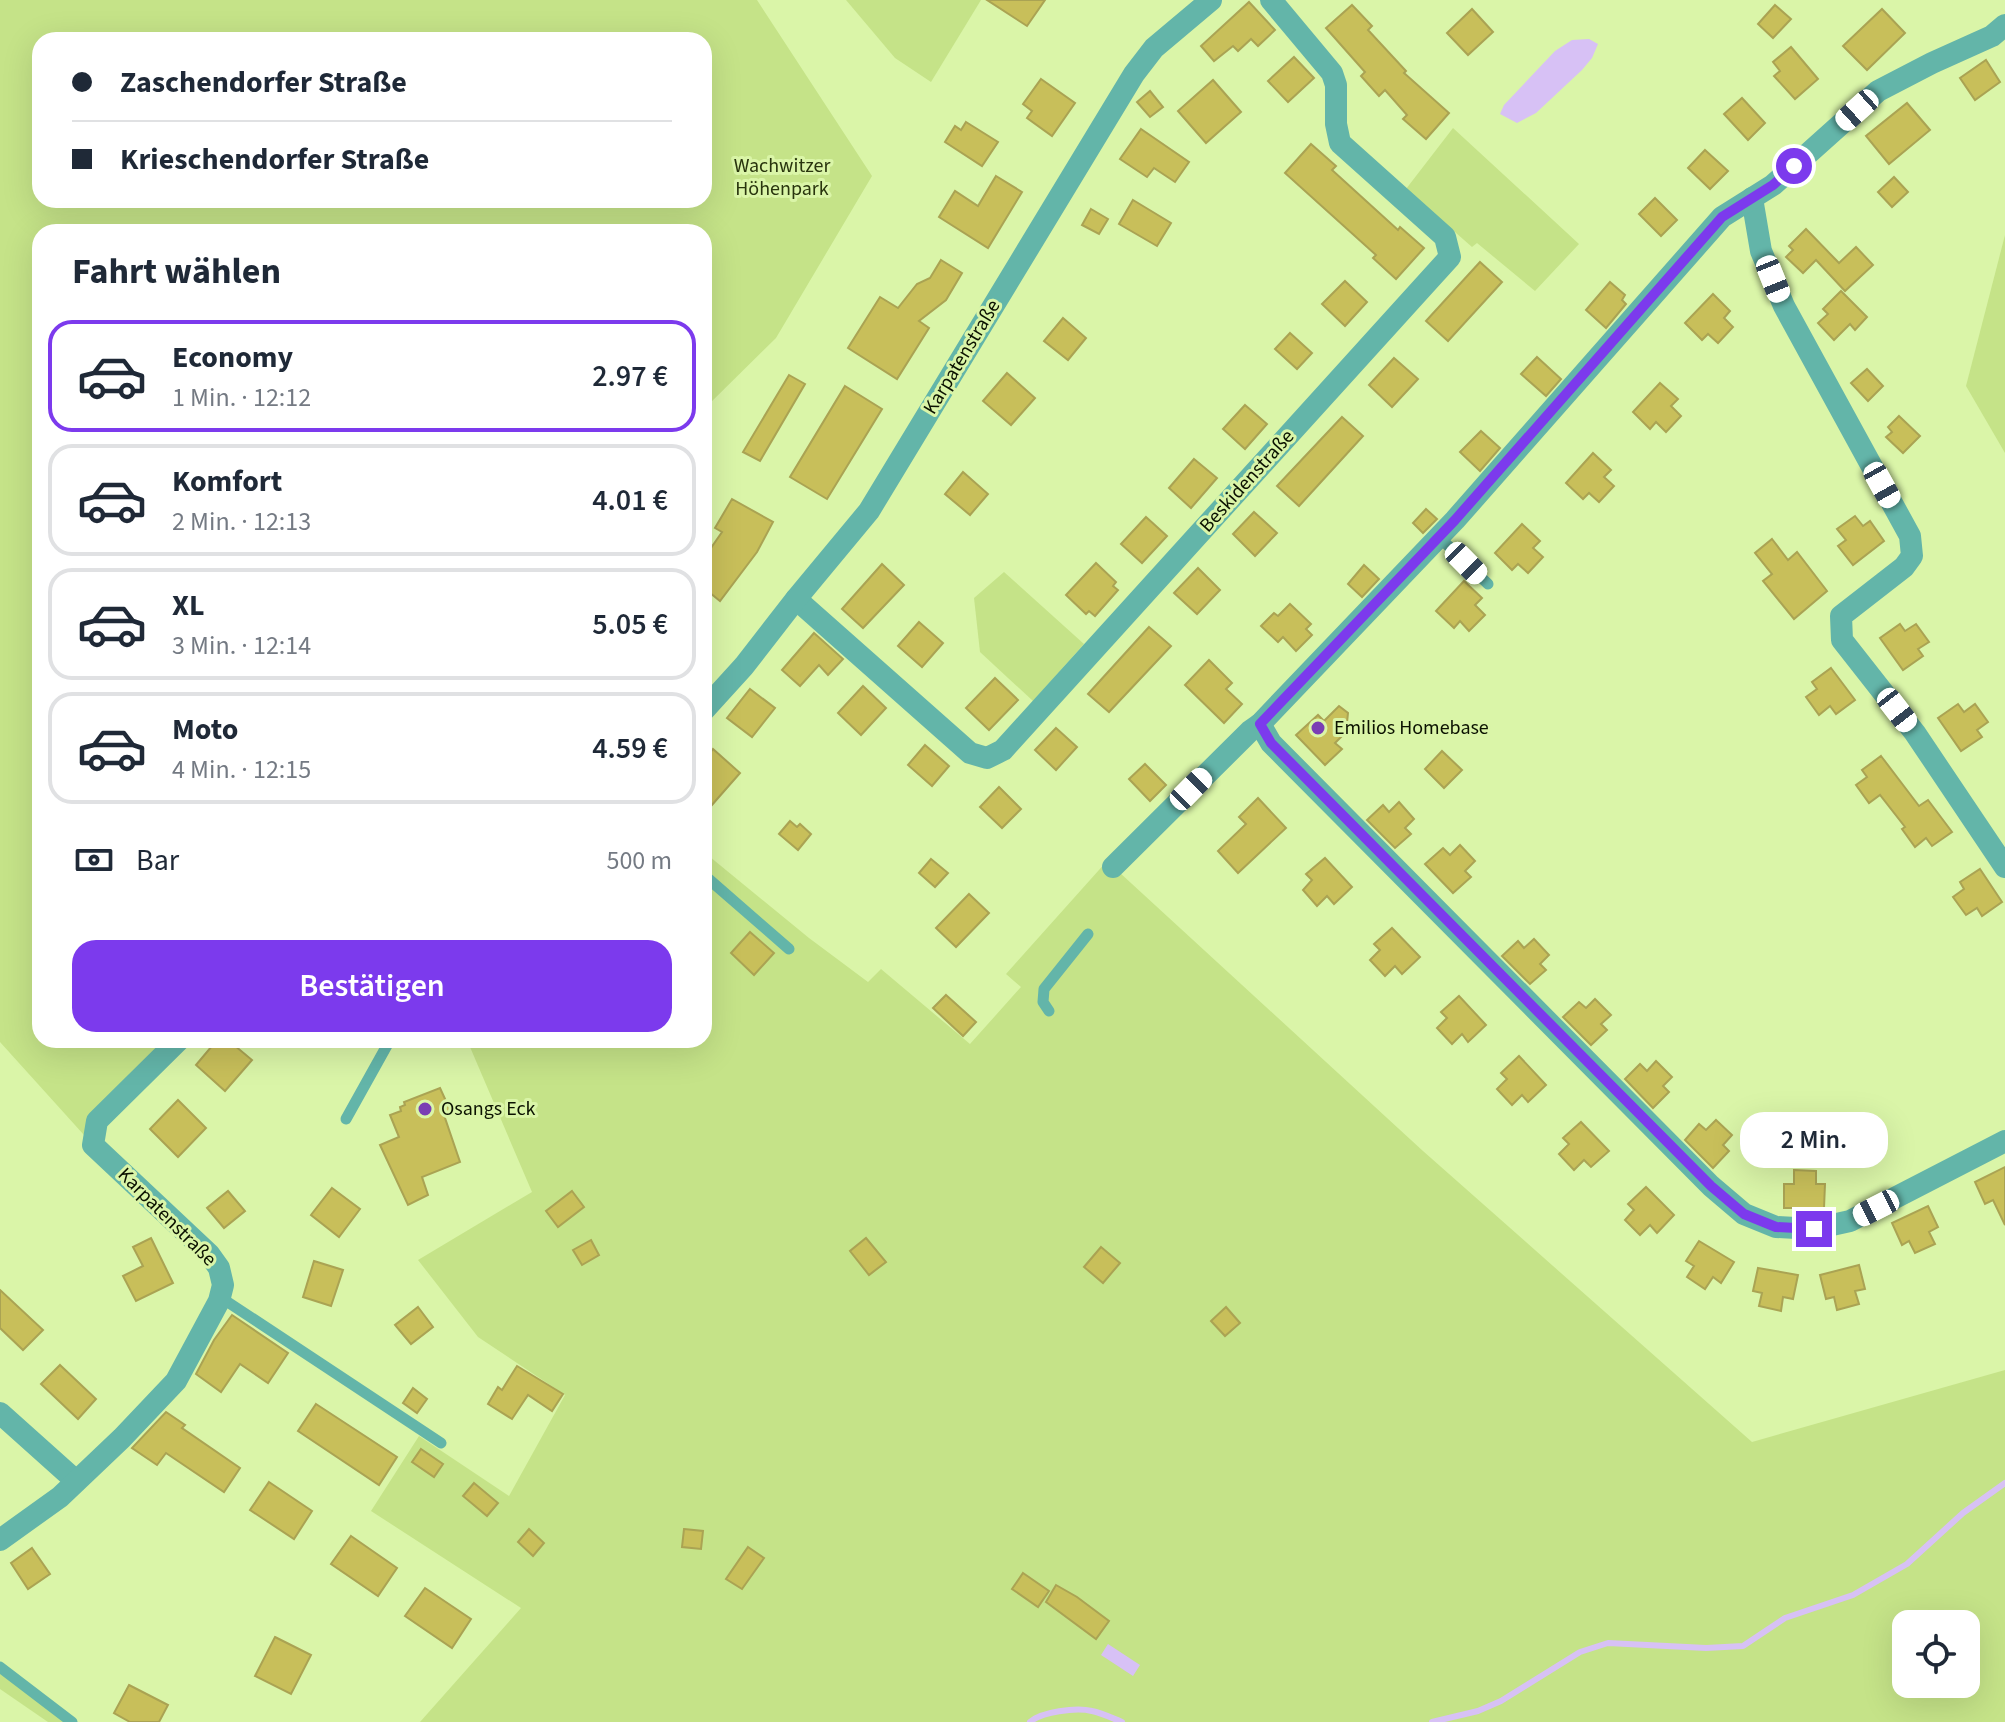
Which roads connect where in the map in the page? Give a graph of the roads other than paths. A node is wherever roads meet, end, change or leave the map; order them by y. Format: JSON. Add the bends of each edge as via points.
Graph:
{"nodes":[{"id":1,"x":1211,"y":0,"type":"edge"},
{"id":2,"x":1271,"y":0,"type":"edge"},
{"id":3,"x":2005,"y":25,"type":"edge"},
{"id":4,"x":1752,"y":198,"type":"junction"},
{"id":5,"x":1439,"y":537,"type":"junction"},
{"id":6,"x":1488,"y":584,"type":"dead end"},
{"id":7,"x":796,"y":599,"type":"junction"},
{"id":8,"x":712,"y":701,"type":"edge"},
{"id":9,"x":1260,"y":724,"type":"junction"},
{"id":10,"x":1113,"y":867,"type":"dead end"},
{"id":11,"x":2005,"y":867,"type":"edge"},
{"id":12,"x":712,"y":882,"type":"edge"},
{"id":13,"x":1088,"y":934,"type":"dead end"},
{"id":14,"x":789,"y":949,"type":"dead end"},
{"id":15,"x":1049,"y":1011,"type":"dead end"},
{"id":16,"x":171,"y":1048,"type":"edge"},
{"id":17,"x":386,"y":1048,"type":"edge"},
{"id":18,"x":346,"y":1119,"type":"dead end"},
{"id":19,"x":2005,"y":1141,"type":"edge"},
{"id":20,"x":220,"y":1297,"type":"junction"},
{"id":21,"x":0,"y":1413,"type":"edge"},
{"id":22,"x":441,"y":1443,"type":"dead end"},
{"id":23,"x":76,"y":1481,"type":"junction"},
{"id":24,"x":0,"y":1540,"type":"edge"},
{"id":25,"x":0,"y":1667,"type":"edge"},
{"id":26,"x":72,"y":1722,"type":"edge"}],
"edges":[{"from":1,"to":7,"type":"street","name":"Karpatenstraße","via":[[1154,48],[1134,74],[869,511]]},
{"from":2,"to":7,"type":"street","name":"Beskidenstraße","via":[[1332,73],[1340,143],[1445,237],[1450,257],[1003,750],[987,758],[970,753]]},
{"from":3,"to":4,"type":"street","via":[[1878,91]]},
{"from":4,"to":5,"type":"street","via":[[1722,217]]},
{"from":4,"to":11,"type":"street","via":[[1761,251],[1784,306],[1910,536],[1912,556],[1904,567],[1841,616],[1842,640],[1915,733]]},
{"from":5,"to":6,"type":"lane"},
{"from":5,"to":9,"type":"street"},
{"from":7,"to":8,"type":"street","name":"Karpatenstraße"},
{"from":9,"to":10,"type":"street"},
{"from":9,"to":19,"type":"street","via":[[1271,743],[1744,1214],[1776,1227],[1814,1229],[1850,1221]]},
{"from":12,"to":14,"type":"lane"},
{"from":13,"to":15,"type":"lane","via":[[1044,989]]},
{"from":16,"to":20,"type":"street","name":"Karpatenstraße","via":[[97,1121],[93,1145],[209,1254],[219,1268]]},
{"from":17,"to":18,"type":"lane"},
{"from":20,"to":22,"type":"lane"},
{"from":20,"to":23,"type":"street","via":[[176,1381]]},
{"from":21,"to":23,"type":"street"},
{"from":23,"to":24,"type":"street"},
{"from":25,"to":26,"type":"lane"}]}
